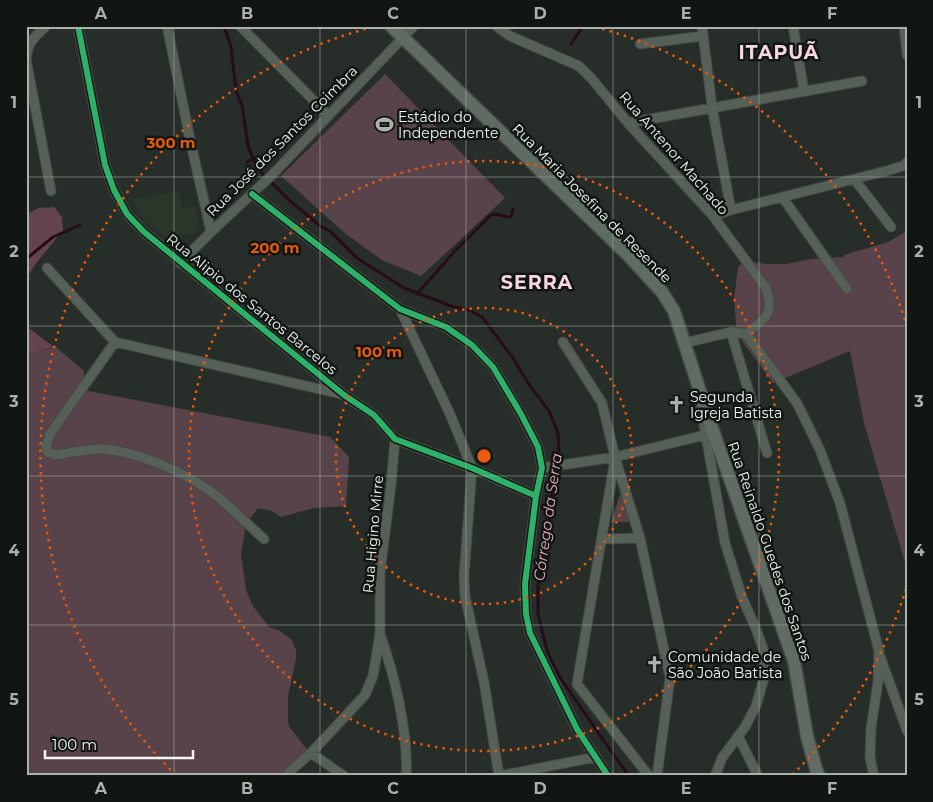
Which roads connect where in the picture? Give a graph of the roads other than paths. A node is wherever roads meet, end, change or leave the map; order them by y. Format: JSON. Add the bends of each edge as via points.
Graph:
{"nodes":[{"id":1,"x":46,"y":26,"type":"edge"},
{"id":2,"x":78,"y":26,"type":"edge"},
{"id":3,"x":168,"y":26,"type":"edge"},
{"id":4,"x":240,"y":26,"type":"edge"},
{"id":5,"x":391,"y":26,"type":"edge"},
{"id":6,"x":414,"y":26,"type":"edge"},
{"id":7,"x":496,"y":26,"type":"edge"},
{"id":8,"x":702,"y":26,"type":"edge"},
{"id":9,"x":793,"y":26,"type":"edge"},
{"id":10,"x":904,"y":26,"type":"edge"},
{"id":11,"x":703,"y":36,"type":"junction"},
{"id":12,"x":402,"y":38,"type":"junction"},
{"id":13,"x":640,"y":44,"type":"dead end"},
{"id":14,"x":907,"y":55,"type":"edge"},
{"id":15,"x":862,"y":81,"type":"dead end"},
{"id":16,"x":804,"y":91,"type":"junction"},
{"id":17,"x":712,"y":107,"type":"junction"},
{"id":18,"x":328,"y":115,"type":"junction"},
{"id":19,"x":628,"y":123,"type":"junction"},
{"id":20,"x":907,"y":162,"type":"edge"},
{"id":21,"x":855,"y":180,"type":"junction"},
{"id":22,"x":51,"y":191,"type":"dead end"},
{"id":23,"x":252,"y":194,"type":"junction"},
{"id":24,"x":783,"y":198,"type":"junction"},
{"id":25,"x":731,"y":210,"type":"junction"},
{"id":26,"x":713,"y":216,"type":"junction"},
{"id":27,"x":891,"y":227,"type":"dead end"},
{"id":28,"x":210,"y":232,"type":"junction"},
{"id":29,"x":180,"y":263,"type":"junction"},
{"id":30,"x":47,"y":268,"type":"dead end"},
{"id":31,"x":847,"y":289,"type":"dead end"},
{"id":32,"x":400,"y":309,"type":"junction"},
{"id":33,"x":731,"y":332,"type":"junction"},
{"id":34,"x":746,"y":334,"type":"junction"},
{"id":35,"x":115,"y":342,"type":"junction"},
{"id":36,"x":562,"y":342,"type":"dead end"},
{"id":37,"x":684,"y":342,"type":"junction"},
{"id":38,"x":344,"y":395,"type":"junction"},
{"id":39,"x":708,"y":430,"type":"junction"},
{"id":40,"x":395,"y":439,"type":"junction"},
{"id":41,"x":767,"y":453,"type":"dead end"},
{"id":42,"x":616,"y":457,"type":"junction"},
{"id":43,"x":472,"y":468,"type":"junction"},
{"id":44,"x":542,"y":468,"type":"junction"},
{"id":45,"x":536,"y":496,"type":"junction"},
{"id":46,"x":640,"y":538,"type":"junction"},
{"id":47,"x":264,"y":539,"type":"dead end"},
{"id":48,"x":603,"y":539,"type":"junction"},
{"id":49,"x":380,"y":633,"type":"junction"},
{"id":50,"x":879,"y":651,"type":"junction"},
{"id":51,"x":907,"y":731,"type":"edge"},
{"id":52,"x":738,"y":736,"type":"junction"},
{"id":53,"x":311,"y":753,"type":"junction"},
{"id":54,"x":596,"y":757,"type":"junction"},
{"id":55,"x":287,"y":776,"type":"edge"},
{"id":56,"x":344,"y":776,"type":"edge"},
{"id":57,"x":406,"y":776,"type":"edge"},
{"id":58,"x":499,"y":776,"type":"edge"},
{"id":59,"x":608,"y":776,"type":"edge"},
{"id":60,"x":649,"y":776,"type":"edge"},
{"id":61,"x":657,"y":776,"type":"edge"},
{"id":62,"x":715,"y":776,"type":"edge"},
{"id":63,"x":758,"y":776,"type":"edge"},
{"id":64,"x":820,"y":776,"type":"edge"},
{"id":65,"x":874,"y":776,"type":"edge"}],
"edges":[{"from":1,"to":22,"type":"street","via":[[30,42],[26,59]]},
{"from":2,"to":29,"type":"street","name":"Rua Alipio dos Santos Barcelos","via":[[104,165],[114,190],[127,214]]},
{"from":3,"to":28,"type":"street"},
{"from":4,"to":18,"type":"street"},
{"from":5,"to":12,"type":"main road","name":"Rua Maria Josefina de Resende"},
{"from":6,"to":12,"type":"street","name":"Rua José dos Santos Coimbra"},
{"from":7,"to":19,"type":"street","name":"Rua Antenor Machado","via":[[510,36],[579,66]]},
{"from":8,"to":11,"type":"street"},
{"from":9,"to":16,"type":"street"},
{"from":10,"to":14,"type":"street"},
{"from":11,"to":13,"type":"street"},
{"from":11,"to":17,"type":"street"},
{"from":12,"to":18,"type":"street","name":"Rua José dos Santos Coimbra"},
{"from":12,"to":37,"type":"main road","name":"Rua Maria Josefina de Resende","via":[[662,292],[674,311]]},
{"from":15,"to":16,"type":"street"},
{"from":16,"to":17,"type":"street"},
{"from":17,"to":19,"type":"street"},
{"from":17,"to":25,"type":"street"},
{"from":18,"to":23,"type":"street","name":"Rua José dos Santos Coimbra"},
{"from":19,"to":26,"type":"street","name":"Rua Antenor Machado"},
{"from":20,"to":21,"type":"street"},
{"from":21,"to":24,"type":"street"},
{"from":21,"to":27,"type":"street"},
{"from":23,"to":28,"type":"street","name":"Rua José dos Santos Coimbra"},
{"from":23,"to":32,"type":"street"},
{"from":24,"to":25,"type":"street"},
{"from":24,"to":31,"type":"street"},
{"from":25,"to":26,"type":"street"},
{"from":26,"to":34,"type":"street","name":"Rua Antenor Machado","via":[[766,288],[770,299],[766,318]]},
{"from":28,"to":29,"type":"street","name":"Rua José dos Santos Coimbra"},
{"from":29,"to":38,"type":"street","name":"Rua Alipio dos Santos Barcelos"},
{"from":30,"to":35,"type":"street"},
{"from":32,"to":43,"type":"street"},
{"from":32,"to":44,"type":"street","via":[[446,326],[472,345],[493,367],[522,414],[538,447]]},
{"from":33,"to":34,"type":"street"},
{"from":33,"to":37,"type":"street"},
{"from":33,"to":41,"type":"street"},
{"from":34,"to":50,"type":"street","via":[[797,403],[820,450],[840,503]]},
{"from":35,"to":38,"type":"street"},
{"from":35,"to":47,"type":"street","via":[[50,434],[46,446],[48,452],[54,455],[102,449],[152,462],[210,491]]},
{"from":36,"to":42,"type":"street","via":[[602,403]]},
{"from":37,"to":39,"type":"main road","name":"Rua Maria Josefina de Resende"},
{"from":38,"to":40,"type":"street","name":"Rua Alipio dos Santos Barcelos","via":[[374,415]]},
{"from":39,"to":42,"type":"street"},
{"from":39,"to":52,"type":"street","name":"Rua Maria Josefina de Resende","via":[[725,543],[765,654],[764,678],[756,706]]},
{"from":39,"to":64,"type":"main road","name":"Rua Reinaldo Guedes dos Santos","via":[[794,661],[807,736]]},
{"from":40,"to":43,"type":"street","name":"Rua Alipio dos Santos Barcelos"},
{"from":40,"to":49,"type":"street","name":"Rua Higino Mirre","via":[[380,572]]},
{"from":42,"to":44,"type":"street"},
{"from":42,"to":46,"type":"street"},
{"from":42,"to":48,"type":"street"},
{"from":43,"to":45,"type":"street","name":"Rua Alipio dos Santos Barcelos"},
{"from":43,"to":58,"type":"street","via":[[465,596],[484,682]]},
{"from":44,"to":45,"type":"street"},
{"from":45,"to":54,"type":"street","via":[[525,584],[530,633],[577,729]]},
{"from":46,"to":48,"type":"street"},
{"from":46,"to":61,"type":"street","via":[[670,678]]},
{"from":48,"to":60,"type":"street","via":[[577,684]]},
{"from":49,"to":53,"type":"street","name":"Rua Higino Mirre","via":[[373,676],[365,694]]},
{"from":49,"to":57,"type":"street","name":"Rua Higino Mirre","via":[[391,663],[402,724]]},
{"from":50,"to":51,"type":"street"},
{"from":50,"to":65,"type":"street","via":[[871,728],[870,757]]},
{"from":52,"to":62,"type":"street","name":"Rua Maria Josefina de Resende","via":[[722,758]]},
{"from":52,"to":63,"type":"street"},
{"from":53,"to":55,"type":"street","name":"Rua Higino Mirre"},
{"from":53,"to":56,"type":"street"},
{"from":54,"to":58,"type":"street"},
{"from":54,"to":59,"type":"street"}]}
